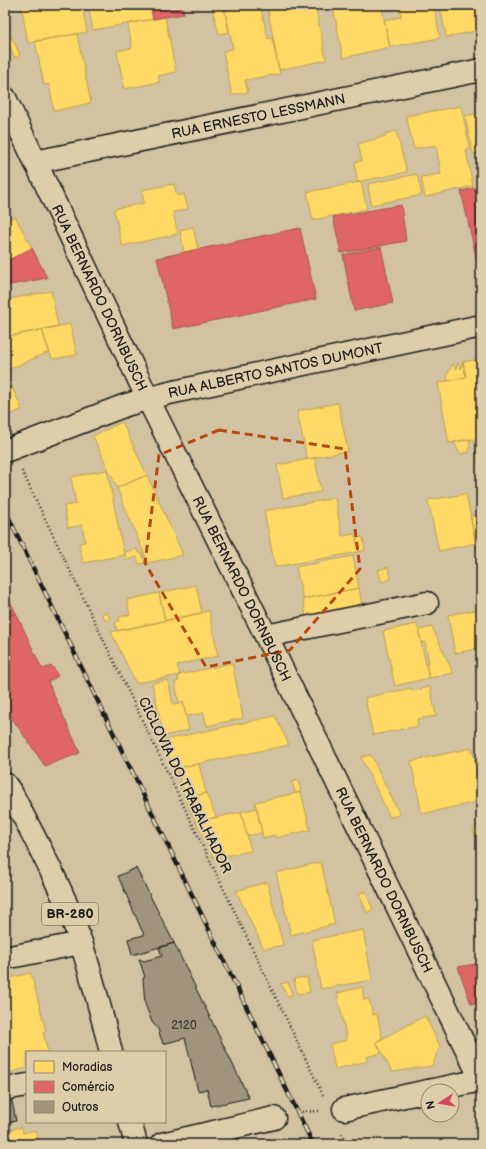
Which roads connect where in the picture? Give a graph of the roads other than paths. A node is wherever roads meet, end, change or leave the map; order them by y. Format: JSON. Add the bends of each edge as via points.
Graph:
{"nodes":[{"id":1,"x":481,"y":70,"type":"edge"},
{"id":2,"x":5,"y":98,"type":"edge"},
{"id":3,"x":35,"y":162,"type":"junction"},
{"id":4,"x":481,"y":326,"type":"edge"},
{"id":5,"x":148,"y":399,"type":"junction"},
{"id":6,"x":8,"y":450,"type":"edge"},
{"id":7,"x":426,"y":603,"type":"dead end"},
{"id":8,"x":266,"y":636,"type":"junction"},
{"id":9,"x":7,"y":791,"type":"edge"},
{"id":10,"x":81,"y":943,"type":"junction"},
{"id":11,"x":5,"y":958,"type":"edge"},
{"id":12,"x":112,"y":1051,"type":"edge"},
{"id":13,"x":481,"y":1079,"type":"edge"},
{"id":14,"x":460,"y":1084,"type":"edge"},
{"id":15,"x":26,"y":1085,"type":"edge"},
{"id":16,"x":5,"y":1089,"type":"edge"},
{"id":17,"x":420,"y":1093,"type":"edge"},
{"id":18,"x":337,"y":1109,"type":"road end"},
{"id":19,"x":274,"y":1118,"type":"road end"},
{"id":20,"x":130,"y":1123,"type":"edge"},
{"id":21,"x":136,"y":1144,"type":"edge"},
{"id":22,"x":162,"y":1144,"type":"edge"}],
"edges":[{"from":1,"to":3,"type":"main road","name":"RUA ERNESTO LESSMANN"},
{"from":2,"to":3,"type":"main road","name":"RUA BERNARDO DORNBUSCH"},
{"from":3,"to":5,"type":"main road","name":"RUA BERNARDO DORNBUSCH"},
{"from":4,"to":5,"type":"main road","name":"RUA ALBERTO SANTOS DUMONT"},
{"from":5,"to":6,"type":"main road","name":"RUA ALBERTO SANTOS DUMONT"},
{"from":5,"to":8,"type":"main road","name":"RUA BERNARDO DORNBUSCH"},
{"from":7,"to":8,"type":"main road"},
{"from":8,"to":13,"type":"main road","name":"RUA BERNARDO DORNBUSCH"},
{"from":9,"to":10,"type":"main road","number":"BR-280","via":[[58,885]]},
{"from":10,"to":11,"type":"main road"},
{"from":10,"to":12,"type":"main road","number":"BR-280"},
{"from":13,"to":14,"type":"main road"},
{"from":15,"to":16,"type":"main road"},
{"from":17,"to":18,"type":"main road"},
{"from":19,"to":22,"type":"main road"},
{"from":20,"to":21,"type":"main road"}]}
